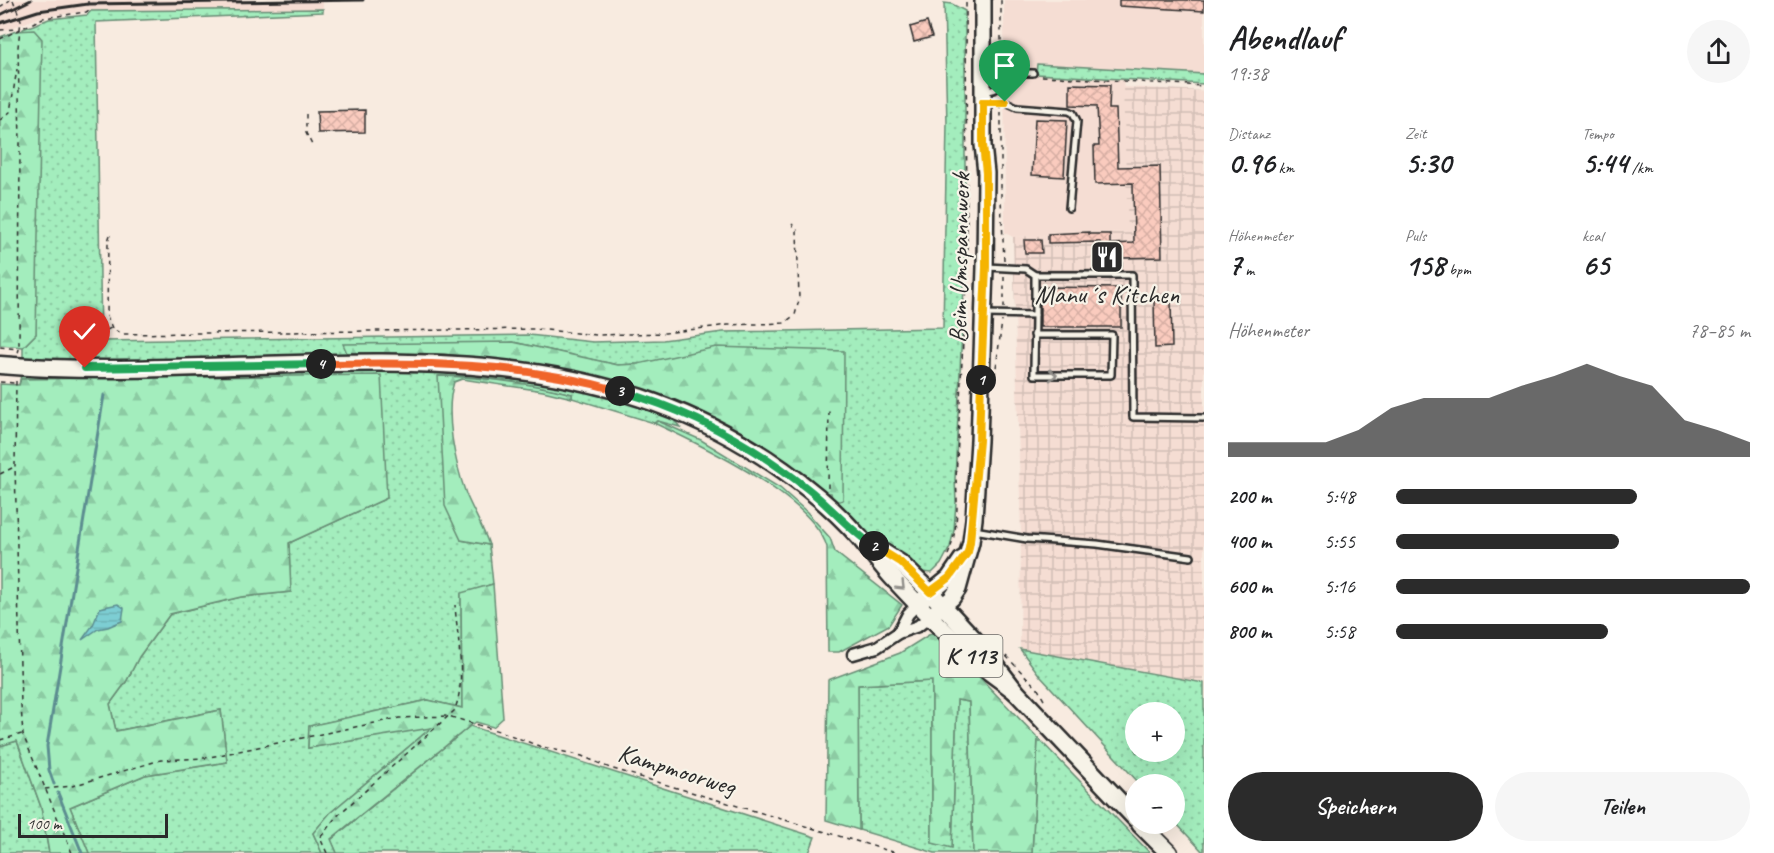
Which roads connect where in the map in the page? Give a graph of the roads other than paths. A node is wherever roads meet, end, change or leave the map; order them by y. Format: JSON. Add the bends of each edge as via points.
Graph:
{"nodes":[{"id":1,"x":983,"y":0,"type":"edge"},
{"id":2,"x":1033,"y":73,"type":"road end"},
{"id":3,"x":983,"y":96,"type":"junction"},
{"id":4,"x":1069,"y":208,"type":"dead end"},
{"id":5,"x":986,"y":267,"type":"junction"},
{"id":6,"x":1035,"y":275,"type":"junction"},
{"id":7,"x":984,"y":314,"type":"junction"},
{"id":8,"x":1035,"y":315,"type":"junction"},
{"id":9,"x":1035,"y":335,"type":"junction"},
{"id":10,"x":0,"y":365,"type":"edge"},
{"id":11,"x":1204,"y":418,"type":"edge"},
{"id":12,"x":972,"y":530,"type":"junction"},
{"id":13,"x":968,"y":552,"type":"junction"},
{"id":14,"x":1191,"y":557,"type":"dead end"},
{"id":15,"x":924,"y":598,"type":"junction"},
{"id":16,"x":937,"y":611,"type":"junction"},
{"id":17,"x":898,"y":633,"type":"junction"},
{"id":18,"x":853,"y":654,"type":"dead end"},
{"id":19,"x":1125,"y":807,"type":"edge"},
{"id":20,"x":1150,"y":834,"type":"edge"},
{"id":21,"x":1168,"y":853,"type":"edge"}],
"edges":[{"from":1,"to":3,"type":"street","name":"Beim Umspannwerk"},
{"from":2,"to":3,"type":"lane","via":[[1011,75]]},
{"from":3,"to":4,"type":"lane","via":[[1017,107],[1073,113],[1077,121]]},
{"from":3,"to":5,"type":"street","name":"Beim Umspannwerk"},
{"from":5,"to":6,"type":"lane","via":[[1026,269]]},
{"from":5,"to":7,"type":"street","name":"Beim Umspannwerk"},
{"from":6,"to":8,"type":"lane"},
{"from":6,"to":11,"type":"lane","via":[[1132,275],[1134,417]]},
{"from":7,"to":8,"type":"lane"},
{"from":7,"to":12,"type":"street","name":"Beim Umspannwerk"},
{"from":8,"to":9,"type":"lane"},
{"from":9,"to":9,"type":"lane","one_way":true,"via":[[1034,375],[1111,375],[1112,335]]},
{"from":10,"to":15,"type":"main road","number":"K 113","via":[[484,365],[547,374],[629,394],[717,430],[782,470],[857,535],[900,562]]},
{"from":12,"to":13,"type":"street","name":"Beim Umspannwerk"},
{"from":12,"to":14,"type":"lane"},
{"from":13,"to":15,"type":"street","name":"Beim Umspannwerk","via":[[949,578]]},
{"from":13,"to":16,"type":"street","name":"Beim Umspannwerk","via":[[958,589]]},
{"from":15,"to":16,"type":"main road","number":"K 113"},
{"from":15,"to":17,"type":"street","name":"Beim Umspannwerk","via":[[908,614]]},
{"from":16,"to":17,"type":"street","name":"Beim Umspannwerk","via":[[918,626]]},
{"from":16,"to":19,"type":"main road","number":"K 113","via":[[972,658],[1016,692]]},
{"from":17,"to":18,"type":"street","name":"Beim Umspannwerk","via":[[877,647]]},
{"from":20,"to":21,"type":"main road"}]}
